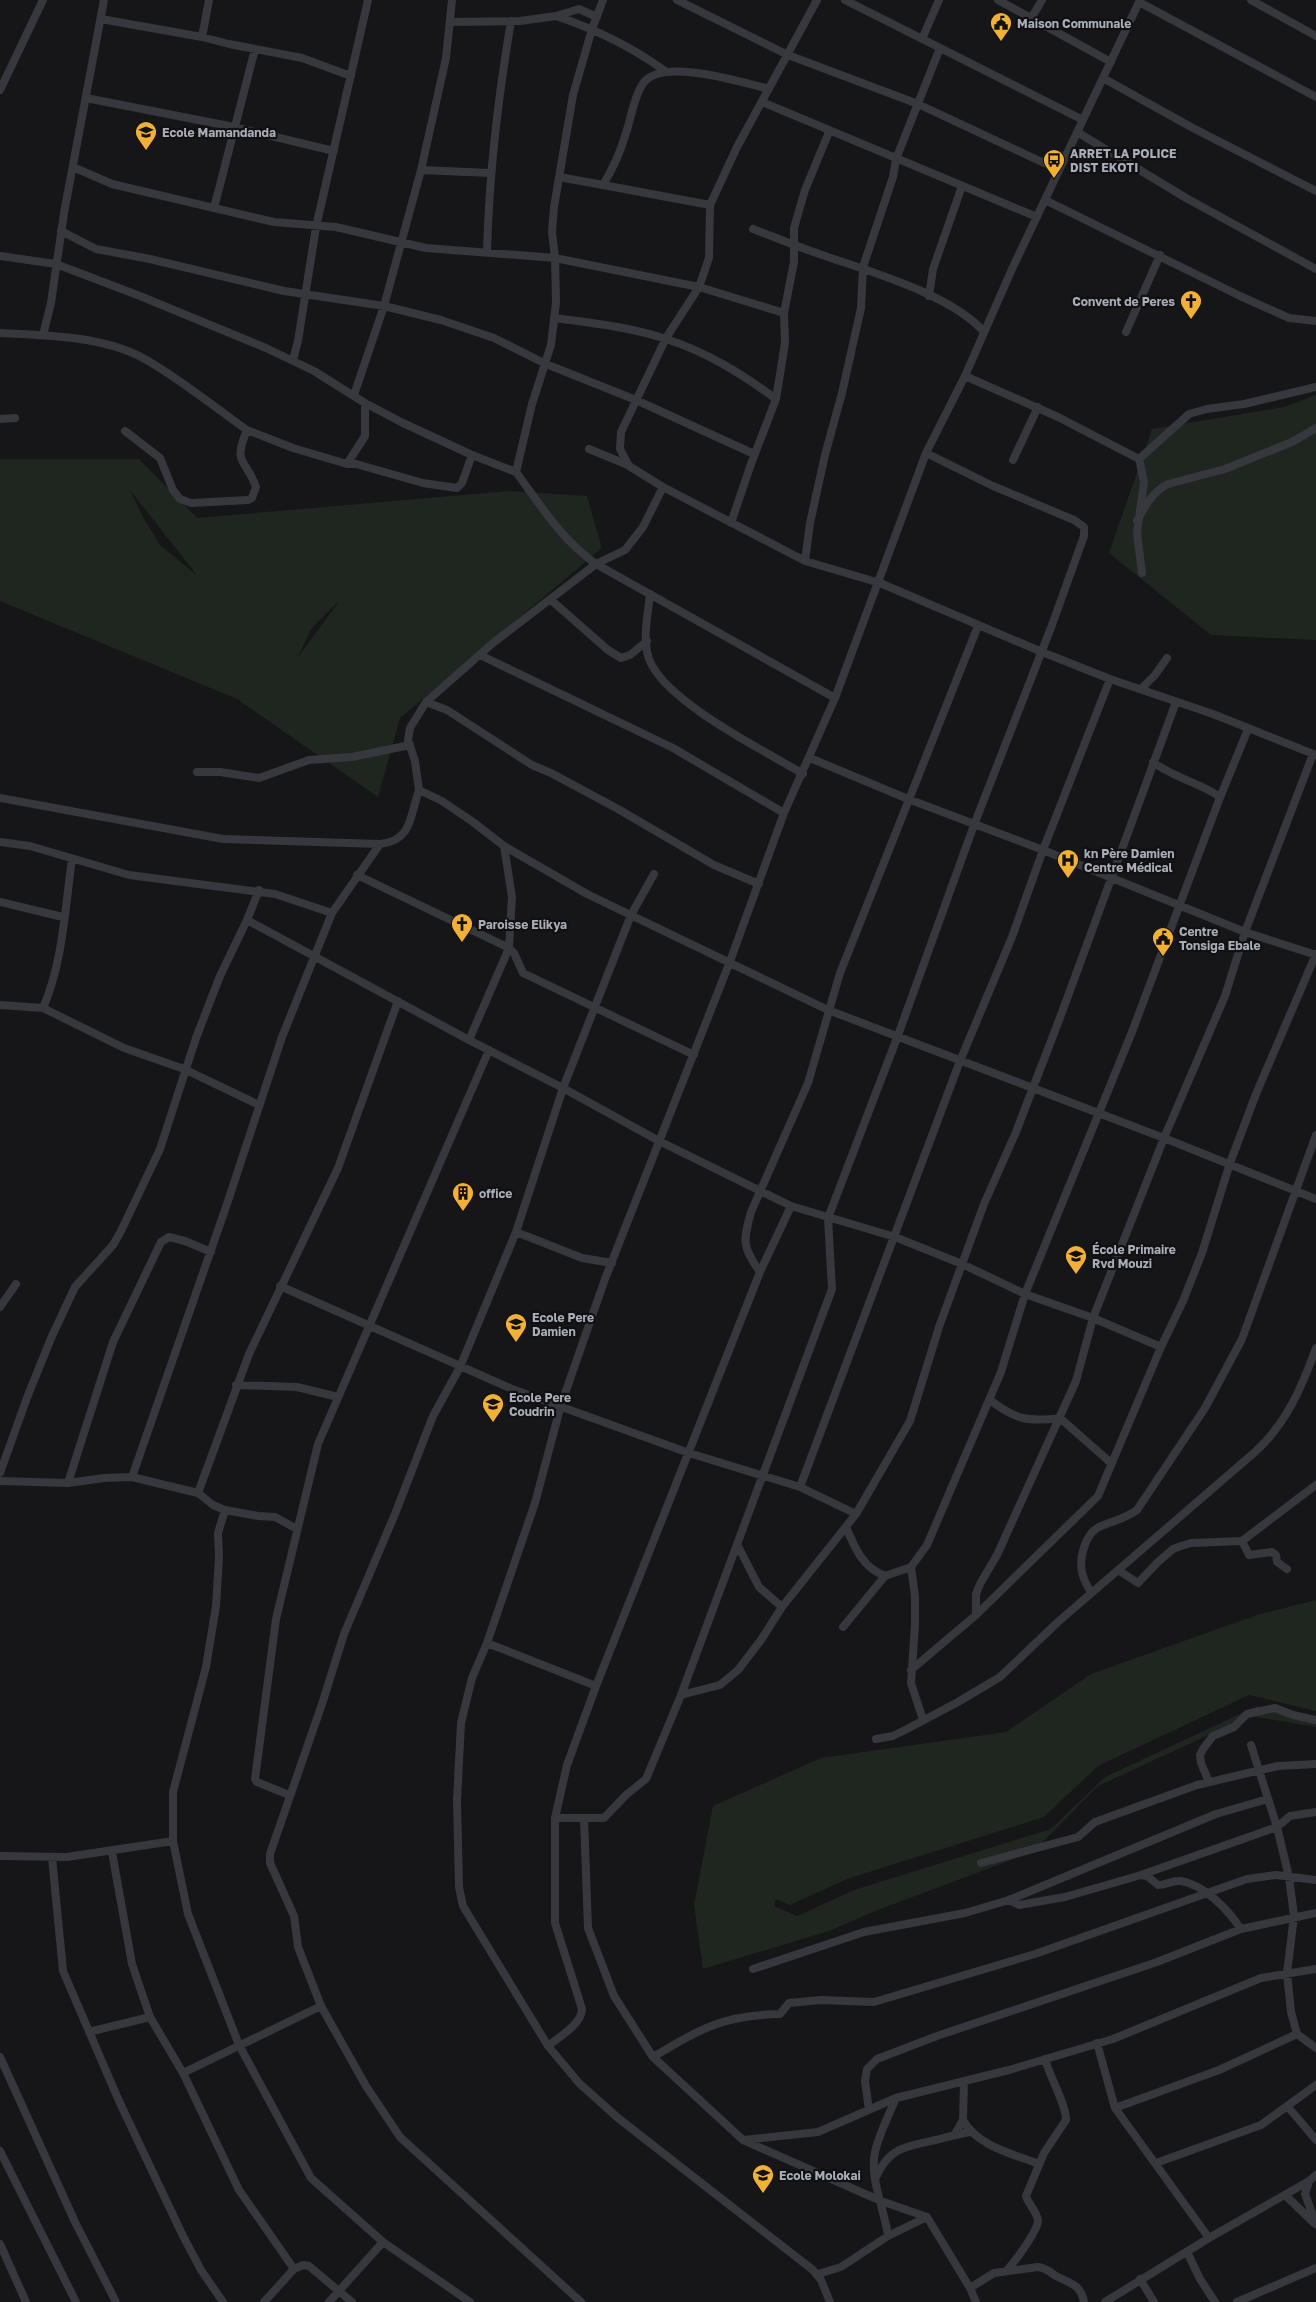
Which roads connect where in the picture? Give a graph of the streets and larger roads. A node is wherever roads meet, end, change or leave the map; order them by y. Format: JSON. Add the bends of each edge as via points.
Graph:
{"nodes":[{"id":1,"x":43,"y":0,"type":"edge"},
{"id":2,"x":104,"y":0,"type":"edge"},
{"id":3,"x":209,"y":0,"type":"edge"},
{"id":4,"x":368,"y":0,"type":"edge"},
{"id":5,"x":452,"y":0,"type":"edge"},
{"id":6,"x":603,"y":0,"type":"edge"},
{"id":7,"x":677,"y":0,"type":"edge"},
{"id":8,"x":817,"y":0,"type":"edge"},
{"id":9,"x":845,"y":0,"type":"edge"},
{"id":10,"x":939,"y":0,"type":"edge"},
{"id":11,"x":998,"y":0,"type":"edge"},
{"id":12,"x":1042,"y":0,"type":"edge"},
{"id":13,"x":1251,"y":0,"type":"edge"},
{"id":14,"x":1140,"y":1,"type":"edge"},
{"id":15,"x":556,"y":16,"type":"junction"},
{"id":16,"x":597,"y":16,"type":"junction"},
{"id":17,"x":1032,"y":18,"type":"junction"},
{"id":18,"x":101,"y":19,"type":"junction"},
{"id":19,"x":511,"y":21,"type":"junction"},
{"id":20,"x":450,"y":22,"type":"junction"},
{"id":21,"x":592,"y":29,"type":"junction"},
{"id":22,"x":202,"y":36,"type":"junction"},
{"id":23,"x":1316,"y":36,"type":"edge"},
{"id":24,"x":922,"y":39,"type":"junction"},
{"id":25,"x":940,"y":48,"type":"junction"},
{"id":26,"x":256,"y":50,"type":"junction"},
{"id":27,"x":788,"y":55,"type":"junction"},
{"id":28,"x":1111,"y":62,"type":"junction"},
{"id":29,"x":665,"y":71,"type":"junction"},
{"id":30,"x":351,"y":76,"type":"junction"},
{"id":31,"x":1103,"y":78,"type":"junction"},
{"id":32,"x":769,"y":89,"type":"junction"},
{"id":33,"x":0,"y":90,"type":"edge"},
{"id":34,"x":1316,"y":97,"type":"edge"},
{"id":35,"x":86,"y":98,"type":"junction"},
{"id":36,"x":762,"y":102,"type":"junction"},
{"id":37,"x":918,"y":104,"type":"junction"},
{"id":38,"x":1083,"y":120,"type":"junction"},
{"id":39,"x":234,"y":127,"type":"junction"},
{"id":40,"x":829,"y":132,"type":"junction"},
{"id":41,"x":1077,"y":132,"type":"junction"},
{"id":42,"x":334,"y":150,"type":"junction"},
{"id":43,"x":896,"y":158,"type":"junction"},
{"id":44,"x":73,"y":167,"type":"junction"},
{"id":45,"x":421,"y":170,"type":"junction"},
{"id":46,"x":1059,"y":170,"type":"junction"},
{"id":47,"x":490,"y":173,"type":"junction"},
{"id":48,"x":559,"y":177,"type":"junction"},
{"id":49,"x":603,"y":185,"type":"junction"},
{"id":50,"x":962,"y":186,"type":"junction"},
{"id":51,"x":1316,"y":191,"type":"edge"},
{"id":52,"x":1045,"y":200,"type":"junction"},
{"id":53,"x":710,"y":205,"type":"junction"},
{"id":54,"x":214,"y":208,"type":"junction"},
{"id":55,"x":1037,"y":217,"type":"junction"},
{"id":56,"x":316,"y":227,"type":"junction"},
{"id":57,"x":753,"y":229,"type":"dead end"},
{"id":58,"x":61,"y":232,"type":"junction"},
{"id":59,"x":401,"y":241,"type":"junction"},
{"id":60,"x":796,"y":245,"type":"junction"},
{"id":61,"x":487,"y":252,"type":"junction"},
{"id":62,"x":1160,"y":255,"type":"junction"},
{"id":63,"x":0,"y":256,"type":"edge"},
{"id":64,"x":555,"y":258,"type":"junction"},
{"id":65,"x":56,"y":264,"type":"junction"},
{"id":66,"x":862,"y":267,"type":"junction"},
{"id":67,"x":1316,"y":269,"type":"edge"},
{"id":68,"x":699,"y":287,"type":"junction"},
{"id":69,"x":305,"y":293,"type":"junction"},
{"id":70,"x":929,"y":296,"type":"junction"},
{"id":71,"x":384,"y":306,"type":"junction"},
{"id":72,"x":784,"y":313,"type":"junction"},
{"id":73,"x":554,"y":318,"type":"junction"},
{"id":74,"x":1316,"y":321,"type":"edge"},
{"id":75,"x":984,"y":332,"type":"junction"},
{"id":76,"x":1126,"y":332,"type":"dead end"},
{"id":77,"x":0,"y":333,"type":"edge"},
{"id":78,"x":43,"y":335,"type":"junction"},
{"id":79,"x":666,"y":338,"type":"junction"},
{"id":80,"x":292,"y":360,"type":"junction"},
{"id":81,"x":546,"y":364,"type":"junction"},
{"id":82,"x":966,"y":376,"type":"junction"},
{"id":83,"x":1316,"y":387,"type":"edge"},
{"id":84,"x":354,"y":395,"type":"junction"},
{"id":85,"x":776,"y":399,"type":"junction"},
{"id":86,"x":636,"y":400,"type":"junction"},
{"id":87,"x":365,"y":403,"type":"junction"},
{"id":88,"x":1038,"y":408,"type":"junction"},
{"id":89,"x":15,"y":418,"type":"dead end"},
{"id":90,"x":0,"y":419,"type":"edge"},
{"id":91,"x":1316,"y":428,"type":"edge"},
{"id":92,"x":247,"y":430,"type":"junction"},
{"id":93,"x":125,"y":431,"type":"dead end"},
{"id":94,"x":588,"y":449,"type":"dead end"},
{"id":95,"x":926,"y":453,"type":"junction"},
{"id":96,"x":754,"y":454,"type":"junction"},
{"id":97,"x":472,"y":455,"type":"junction"},
{"id":98,"x":1139,"y":459,"type":"junction"},
{"id":99,"x":1013,"y":460,"type":"dead end"},
{"id":100,"x":347,"y":464,"type":"junction"},
{"id":101,"x":630,"y":466,"type":"junction"},
{"id":102,"x":516,"y":472,"type":"junction"},
{"id":103,"x":663,"y":487,"type":"junction"},
{"id":104,"x":1137,"y":521,"type":"junction"},
{"id":105,"x":731,"y":523,"type":"junction"},
{"id":106,"x":805,"y":561,"type":"junction"},
{"id":107,"x":596,"y":564,"type":"junction"},
{"id":108,"x":1142,"y":573,"type":"dead end"},
{"id":109,"x":880,"y":583,"type":"junction"},
{"id":110,"x":650,"y":594,"type":"junction"},
{"id":111,"x":551,"y":600,"type":"junction"},
{"id":112,"x":978,"y":626,"type":"junction"},
{"id":113,"x":647,"y":640,"type":"junction"},
{"id":114,"x":1042,"y":652,"type":"junction"},
{"id":115,"x":480,"y":655,"type":"junction"},
{"id":116,"x":1167,"y":658,"type":"dead end"},
{"id":117,"x":1110,"y":679,"type":"junction"},
{"id":118,"x":1142,"y":689,"type":"junction"},
{"id":119,"x":836,"y":698,"type":"junction"},
{"id":120,"x":426,"y":702,"type":"junction"},
{"id":121,"x":1176,"y":702,"type":"junction"},
{"id":122,"x":1248,"y":729,"type":"junction"},
{"id":123,"x":410,"y":745,"type":"junction"},
{"id":124,"x":1315,"y":754,"type":"edge"},
{"id":125,"x":810,"y":758,"type":"junction"},
{"id":126,"x":1153,"y":762,"type":"junction"},
{"id":127,"x":197,"y":772,"type":"dead end"},
{"id":128,"x":803,"y":774,"type":"junction"},
{"id":129,"x":419,"y":790,"type":"junction"},
{"id":130,"x":1220,"y":797,"type":"junction"},
{"id":131,"x":0,"y":798,"type":"edge"},
{"id":132,"x":908,"y":799,"type":"junction"},
{"id":133,"x":784,"y":813,"type":"junction"},
{"id":134,"x":974,"y":825,"type":"junction"},
{"id":135,"x":0,"y":842,"type":"edge"},
{"id":136,"x":380,"y":844,"type":"junction"},
{"id":137,"x":504,"y":846,"type":"junction"},
{"id":138,"x":1043,"y":850,"type":"junction"},
{"id":139,"x":72,"y":859,"type":"junction"},
{"id":140,"x":654,"y":874,"type":"dead end"},
{"id":141,"x":357,"y":875,"type":"junction"},
{"id":142,"x":1111,"y":877,"type":"junction"},
{"id":143,"x":759,"y":884,"type":"junction"},
{"id":144,"x":259,"y":890,"type":"junction"},
{"id":145,"x":0,"y":902,"type":"edge"},
{"id":146,"x":1179,"y":905,"type":"junction"},
{"id":147,"x":332,"y":913,"type":"junction"},
{"id":148,"x":631,"y":915,"type":"junction"},
{"id":149,"x":63,"y":917,"type":"junction"},
{"id":150,"x":247,"y":920,"type":"junction"},
{"id":151,"x":1245,"y":932,"type":"junction"},
{"id":152,"x":509,"y":948,"type":"junction"},
{"id":153,"x":1316,"y":955,"type":"edge"},
{"id":154,"x":315,"y":957,"type":"junction"},
{"id":155,"x":729,"y":964,"type":"junction"},
{"id":156,"x":398,"y":1001,"type":"junction"},
{"id":157,"x":0,"y":1005,"type":"edge"},
{"id":158,"x":43,"y":1008,"type":"junction"},
{"id":159,"x":594,"y":1008,"type":"junction"},
{"id":160,"x":828,"y":1010,"type":"junction"},
{"id":161,"x":897,"y":1038,"type":"junction"},
{"id":162,"x":469,"y":1040,"type":"junction"},
{"id":163,"x":489,"y":1050,"type":"junction"},
{"id":164,"x":694,"y":1055,"type":"junction"},
{"id":165,"x":960,"y":1061,"type":"junction"},
{"id":166,"x":184,"y":1069,"type":"junction"},
{"id":167,"x":1033,"y":1087,"type":"junction"},
{"id":168,"x":563,"y":1088,"type":"junction"},
{"id":169,"x":259,"y":1105,"type":"junction"},
{"id":170,"x":1099,"y":1113,"type":"junction"},
{"id":171,"x":1316,"y":1135,"type":"edge"},
{"id":172,"x":1164,"y":1138,"type":"junction"},
{"id":173,"x":660,"y":1141,"type":"junction"},
{"id":174,"x":1230,"y":1163,"type":"junction"},
{"id":175,"x":759,"y":1190,"type":"junction"},
{"id":176,"x":1296,"y":1191,"type":"junction"},
{"id":177,"x":1316,"y":1199,"type":"edge"},
{"id":178,"x":792,"y":1206,"type":"junction"},
{"id":179,"x":828,"y":1218,"type":"junction"},
{"id":180,"x":516,"y":1232,"type":"junction"},
{"id":181,"x":895,"y":1237,"type":"junction"},
{"id":182,"x":211,"y":1252,"type":"junction"},
{"id":183,"x":612,"y":1263,"type":"junction"},
{"id":184,"x":962,"y":1264,"type":"junction"},
{"id":185,"x":760,"y":1272,"type":"junction"},
{"id":186,"x":16,"y":1284,"type":"dead end"},
{"id":187,"x":280,"y":1286,"type":"junction"},
{"id":188,"x":1025,"y":1294,"type":"junction"},
{"id":189,"x":0,"y":1307,"type":"edge"},
{"id":190,"x":1093,"y":1318,"type":"junction"},
{"id":191,"x":369,"y":1327,"type":"junction"},
{"id":192,"x":1161,"y":1347,"type":"junction"},
{"id":193,"x":1316,"y":1348,"type":"edge"},
{"id":194,"x":460,"y":1368,"type":"junction"},
{"id":195,"x":236,"y":1385,"type":"junction"},
{"id":196,"x":338,"y":1397,"type":"junction"},
{"id":197,"x":990,"y":1400,"type":"junction"},
{"id":198,"x":561,"y":1405,"type":"junction"},
{"id":199,"x":1060,"y":1418,"type":"junction"},
{"id":200,"x":689,"y":1453,"type":"junction"},
{"id":201,"x":1111,"y":1463,"type":"junction"},
{"id":202,"x":0,"y":1473,"type":"edge"},
{"id":203,"x":763,"y":1476,"type":"junction"},
{"id":204,"x":132,"y":1477,"type":"junction"},
{"id":205,"x":0,"y":1481,"type":"edge"},
{"id":206,"x":68,"y":1483,"type":"junction"},
{"id":207,"x":1316,"y":1485,"type":"edge"},
{"id":208,"x":800,"y":1487,"type":"junction"},
{"id":209,"x":198,"y":1493,"type":"junction"},
{"id":210,"x":225,"y":1510,"type":"junction"},
{"id":211,"x":856,"y":1514,"type":"junction"},
{"id":212,"x":846,"y":1527,"type":"junction"},
{"id":213,"x":297,"y":1530,"type":"junction"},
{"id":214,"x":1242,"y":1541,"type":"junction"},
{"id":215,"x":738,"y":1546,"type":"junction"},
{"id":216,"x":911,"y":1567,"type":"junction"},
{"id":217,"x":1287,"y":1569,"type":"dead end"},
{"id":218,"x":1118,"y":1570,"type":"junction"},
{"id":219,"x":885,"y":1576,"type":"junction"},
{"id":220,"x":1091,"y":1593,"type":"junction"},
{"id":221,"x":782,"y":1607,"type":"junction"},
{"id":222,"x":976,"y":1615,"type":"junction"},
{"id":223,"x":843,"y":1627,"type":"dead end"},
{"id":224,"x":487,"y":1643,"type":"junction"},
{"id":225,"x":911,"y":1670,"type":"junction"},
{"id":226,"x":596,"y":1686,"type":"junction"},
{"id":227,"x":682,"y":1695,"type":"junction"},
{"id":228,"x":923,"y":1720,"type":"junction"},
{"id":229,"x":1316,"y":1720,"type":"edge"},
{"id":230,"x":876,"y":1739,"type":"dead end"},
{"id":231,"x":1252,"y":1745,"type":"dead end"},
{"id":232,"x":1316,"y":1764,"type":"edge"},
{"id":233,"x":1259,"y":1770,"type":"junction"},
{"id":234,"x":1209,"y":1782,"type":"junction"},
{"id":235,"x":289,"y":1794,"type":"junction"},
{"id":236,"x":1268,"y":1799,"type":"junction"},
{"id":237,"x":1316,"y":1812,"type":"edge"},
{"id":238,"x":555,"y":1818,"type":"junction"},
{"id":239,"x":584,"y":1818,"type":"junction"},
{"id":240,"x":1277,"y":1827,"type":"junction"},
{"id":241,"x":173,"y":1841,"type":"junction"},
{"id":242,"x":112,"y":1852,"type":"junction"},
{"id":243,"x":0,"y":1856,"type":"edge"},
{"id":244,"x":52,"y":1857,"type":"junction"},
{"id":245,"x":981,"y":1863,"type":"dead end"},
{"id":246,"x":1141,"y":1874,"type":"junction"},
{"id":247,"x":1290,"y":1877,"type":"junction"},
{"id":248,"x":1316,"y":1880,"type":"edge"},
{"id":249,"x":1208,"y":1895,"type":"junction"},
{"id":250,"x":1009,"y":1900,"type":"junction"},
{"id":251,"x":1316,"y":1913,"type":"edge"},
{"id":252,"x":1294,"y":1916,"type":"junction"},
{"id":253,"x":1241,"y":1929,"type":"junction"},
{"id":254,"x":753,"y":1969,"type":"dead end"},
{"id":255,"x":1316,"y":1969,"type":"edge"},
{"id":256,"x":1287,"y":1973,"type":"junction"},
{"id":257,"x":321,"y":2006,"type":"junction"},
{"id":258,"x":150,"y":2017,"type":"junction"},
{"id":259,"x":89,"y":2032,"type":"junction"},
{"id":260,"x":1297,"y":2034,"type":"junction"},
{"id":261,"x":1097,"y":2043,"type":"junction"},
{"id":262,"x":239,"y":2045,"type":"junction"},
{"id":263,"x":548,"y":2046,"type":"junction"},
{"id":264,"x":1316,"y":2048,"type":"edge"},
{"id":265,"x":0,"y":2057,"type":"edge"},
{"id":266,"x":653,"y":2057,"type":"junction"},
{"id":267,"x":1045,"y":2059,"type":"junction"},
{"id":268,"x":183,"y":2073,"type":"junction"},
{"id":269,"x":964,"y":2081,"type":"junction"},
{"id":270,"x":1316,"y":2085,"type":"edge"},
{"id":271,"x":896,"y":2098,"type":"junction"},
{"id":272,"x":1288,"y":2107,"type":"junction"},
{"id":273,"x":1115,"y":2108,"type":"junction"},
{"id":274,"x":869,"y":2110,"type":"junction"},
{"id":275,"x":963,"y":2120,"type":"junction"},
{"id":276,"x":970,"y":2132,"type":"junction"},
{"id":277,"x":955,"y":2134,"type":"junction"},
{"id":278,"x":744,"y":2140,"type":"junction"},
{"id":279,"x":1316,"y":2140,"type":"edge"},
{"id":280,"x":0,"y":2151,"type":"edge"},
{"id":281,"x":1156,"y":2163,"type":"junction"},
{"id":282,"x":1039,"y":2164,"type":"junction"},
{"id":283,"x":1316,"y":2175,"type":"edge"},
{"id":284,"x":876,"y":2177,"type":"junction"},
{"id":285,"x":1309,"y":2181,"type":"junction"},
{"id":286,"x":1285,"y":2195,"type":"junction"},
{"id":287,"x":881,"y":2201,"type":"junction"},
{"id":288,"x":928,"y":2217,"type":"junction"},
{"id":289,"x":1316,"y":2224,"type":"edge"},
{"id":290,"x":888,"y":2236,"type":"junction"},
{"id":291,"x":1209,"y":2238,"type":"junction"},
{"id":292,"x":383,"y":2242,"type":"junction"},
{"id":293,"x":0,"y":2244,"type":"edge"},
{"id":294,"x":1188,"y":2252,"type":"junction"},
{"id":295,"x":1316,"y":2268,"type":"edge"},
{"id":296,"x":294,"y":2269,"type":"junction"},
{"id":297,"x":1006,"y":2271,"type":"junction"},
{"id":298,"x":818,"y":2274,"type":"junction"},
{"id":299,"x":1140,"y":2279,"type":"junction"},
{"id":300,"x":970,"y":2288,"type":"junction"},
{"id":301,"x":338,"y":2291,"type":"junction"},
{"id":302,"x":26,"y":2302,"type":"edge"},
{"id":303,"x":76,"y":2302,"type":"edge"},
{"id":304,"x":116,"y":2302,"type":"edge"},
{"id":305,"x":223,"y":2302,"type":"edge"},
{"id":306,"x":264,"y":2302,"type":"edge"},
{"id":307,"x":329,"y":2302,"type":"edge"},
{"id":308,"x":352,"y":2302,"type":"edge"},
{"id":309,"x":470,"y":2302,"type":"edge"},
{"id":310,"x":581,"y":2302,"type":"edge"},
{"id":311,"x":830,"y":2302,"type":"edge"},
{"id":312,"x":976,"y":2302,"type":"edge"},
{"id":313,"x":1084,"y":2302,"type":"edge"},
{"id":314,"x":1105,"y":2302,"type":"edge"},
{"id":315,"x":1154,"y":2302,"type":"edge"},
{"id":316,"x":1215,"y":2302,"type":"edge"},
{"id":317,"x":1237,"y":2302,"type":"edge"}],
"edges":[{"from":1,"to":33,"type":"street"},
{"from":2,"to":18,"type":"street"},
{"from":3,"to":22,"type":"street"},
{"from":4,"to":30,"type":"street"},
{"from":5,"to":20,"type":"street"},
{"from":6,"to":16,"type":"street"},
{"from":7,"to":27,"type":"street"},
{"from":8,"to":27,"type":"street"},
{"from":9,"to":24,"type":"street"},
{"from":10,"to":24,"type":"street"},
{"from":11,"to":17,"type":"street"},
{"from":12,"to":17,"type":"street"},
{"from":13,"to":23,"type":"street"},
{"from":14,"to":28,"type":"street"},
{"from":14,"to":34,"type":"street"},
{"from":15,"to":16,"type":"street","via":[[579,9]]},
{"from":15,"to":19,"type":"street"},
{"from":15,"to":21,"type":"street"},
{"from":16,"to":21,"type":"street"},
{"from":17,"to":28,"type":"street"},
{"from":18,"to":22,"type":"street"},
{"from":18,"to":35,"type":"street"},
{"from":19,"to":20,"type":"street"},
{"from":19,"to":47,"type":"street"},
{"from":20,"to":45,"type":"street","via":[[440,87]]},
{"from":21,"to":29,"type":"street","via":[[637,52]]},
{"from":21,"to":48,"type":"street","via":[[573,95]]},
{"from":22,"to":26,"type":"street"},
{"from":24,"to":25,"type":"street"},
{"from":25,"to":37,"type":"street"},
{"from":25,"to":38,"type":"street"},
{"from":26,"to":30,"type":"street","via":[[302,58]]},
{"from":26,"to":39,"type":"street"},
{"from":27,"to":32,"type":"street"},
{"from":27,"to":37,"type":"street"},
{"from":28,"to":31,"type":"street"},
{"from":29,"to":32,"type":"street","via":[[724,78]]},
{"from":29,"to":49,"type":"street","via":[[654,73],[641,86],[625,138]]},
{"from":30,"to":42,"type":"street"},
{"from":31,"to":38,"type":"street"},
{"from":31,"to":51,"type":"street"},
{"from":32,"to":36,"type":"street"},
{"from":35,"to":39,"type":"street"},
{"from":35,"to":44,"type":"street"},
{"from":36,"to":40,"type":"street"},
{"from":36,"to":53,"type":"street"},
{"from":37,"to":43,"type":"street"},
{"from":37,"to":46,"type":"street"},
{"from":38,"to":41,"type":"street"},
{"from":39,"to":42,"type":"street"},
{"from":39,"to":54,"type":"street"},
{"from":40,"to":43,"type":"street"},
{"from":40,"to":60,"type":"street","via":[[797,216],[794,228]]},
{"from":41,"to":46,"type":"street"},
{"from":41,"to":67,"type":"street","via":[[1186,198]]},
{"from":42,"to":56,"type":"street"},
{"from":43,"to":50,"type":"street"},
{"from":43,"to":66,"type":"street"},
{"from":44,"to":54,"type":"street","via":[[112,184]]},
{"from":44,"to":58,"type":"street"},
{"from":45,"to":47,"type":"street"},
{"from":45,"to":59,"type":"street"},
{"from":46,"to":52,"type":"street"},
{"from":47,"to":61,"type":"street"},
{"from":48,"to":49,"type":"street"},
{"from":48,"to":64,"type":"street","via":[[552,232]]},
{"from":49,"to":53,"type":"street"},
{"from":50,"to":55,"type":"street"},
{"from":50,"to":70,"type":"street","via":[[933,269]]},
{"from":52,"to":55,"type":"street"},
{"from":52,"to":62,"type":"street"},
{"from":53,"to":68,"type":"street","via":[[709,258]]},
{"from":54,"to":56,"type":"street","via":[[274,222]]},
{"from":55,"to":75,"type":"street"},
{"from":56,"to":59,"type":"street","via":[[336,227]]},
{"from":56,"to":69,"type":"street"},
{"from":57,"to":60,"type":"street"},
{"from":58,"to":65,"type":"street"},
{"from":58,"to":69,"type":"street","via":[[96,249]]},
{"from":59,"to":61,"type":"street","via":[[426,248]]},
{"from":59,"to":71,"type":"street"},
{"from":60,"to":66,"type":"street"},
{"from":60,"to":72,"type":"street"},
{"from":61,"to":64,"type":"street"},
{"from":62,"to":74,"type":"street","via":[[1289,318]]},
{"from":62,"to":76,"type":"street"},
{"from":63,"to":65,"type":"street"},
{"from":64,"to":68,"type":"street"},
{"from":64,"to":73,"type":"street"},
{"from":65,"to":78,"type":"street"},
{"from":65,"to":80,"type":"street"},
{"from":66,"to":70,"type":"street"},
{"from":66,"to":106,"type":"street","via":[[861,308],[825,455]]},
{"from":68,"to":72,"type":"street"},
{"from":68,"to":79,"type":"street"},
{"from":69,"to":71,"type":"street"},
{"from":69,"to":80,"type":"street"},
{"from":70,"to":75,"type":"street","via":[[964,312]]},
{"from":71,"to":81,"type":"street","via":[[494,338]]},
{"from":71,"to":84,"type":"street"},
{"from":72,"to":85,"type":"street","via":[[785,343]]},
{"from":73,"to":79,"type":"street"},
{"from":73,"to":81,"type":"street"},
{"from":75,"to":82,"type":"street"},
{"from":77,"to":78,"type":"street"},
{"from":78,"to":92,"type":"street","via":[[119,348],[142,358]]},
{"from":79,"to":85,"type":"street","via":[[738,372]]},
{"from":79,"to":86,"type":"street"},
{"from":80,"to":84,"type":"street"},
{"from":81,"to":86,"type":"street"},
{"from":81,"to":102,"type":"street","via":[[532,404]]},
{"from":82,"to":88,"type":"street"},
{"from":82,"to":95,"type":"street"},
{"from":83,"to":98,"type":"street","via":[[1189,414]]},
{"from":84,"to":87,"type":"street"},
{"from":85,"to":96,"type":"street"},
{"from":86,"to":96,"type":"street"},
{"from":86,"to":101,"type":"street","via":[[620,440],[620,449]]},
{"from":87,"to":97,"type":"street"},
{"from":87,"to":100,"type":"street","via":[[364,436]]},
{"from":88,"to":98,"type":"street"},
{"from":88,"to":99,"type":"street"},
{"from":89,"to":90,"type":"street"},
{"from":91,"to":104,"type":"street","via":[[1292,442],[1225,470],[1160,488]]},
{"from":92,"to":93,"type":"street","via":[[240,460],[256,486],[252,498],[190,503],[176,495],[160,458]]},
{"from":92,"to":100,"type":"street"},
{"from":94,"to":101,"type":"street"},
{"from":95,"to":109,"type":"street"},
{"from":95,"to":114,"type":"street","via":[[1084,527],[1078,556]]},
{"from":96,"to":105,"type":"street"},
{"from":97,"to":100,"type":"street","via":[[457,488]]},
{"from":97,"to":102,"type":"street"},
{"from":98,"to":104,"type":"street","via":[[1144,482]]},
{"from":101,"to":103,"type":"street"},
{"from":102,"to":107,"type":"street","via":[[566,539]]},
{"from":103,"to":105,"type":"street"},
{"from":103,"to":107,"type":"street","via":[[652,512],[633,541],[625,550]]},
{"from":104,"to":108,"type":"street"},
{"from":105,"to":106,"type":"street"},
{"from":106,"to":109,"type":"street"},
{"from":107,"to":110,"type":"street"},
{"from":107,"to":111,"type":"street"},
{"from":109,"to":112,"type":"street"},
{"from":109,"to":119,"type":"street"},
{"from":110,"to":113,"type":"street"},
{"from":110,"to":119,"type":"street"},
{"from":111,"to":113,"type":"street","via":[[621,658],[630,655]]},
{"from":111,"to":115,"type":"street"},
{"from":112,"to":114,"type":"street"},
{"from":112,"to":132,"type":"street"},
{"from":113,"to":128,"type":"street","via":[[649,660],[678,694],[726,730]]},
{"from":114,"to":117,"type":"street"},
{"from":114,"to":134,"type":"street"},
{"from":115,"to":120,"type":"street"},
{"from":115,"to":133,"type":"street","via":[[673,748]]},
{"from":116,"to":118,"type":"street"},
{"from":117,"to":118,"type":"street"},
{"from":117,"to":138,"type":"street"},
{"from":118,"to":121,"type":"street"},
{"from":119,"to":125,"type":"street"},
{"from":120,"to":123,"type":"street","via":[[410,728]]},
{"from":120,"to":143,"type":"street","via":[[447,710],[532,765],[618,809],[714,865]]},
{"from":121,"to":122,"type":"street"},
{"from":121,"to":126,"type":"street"},
{"from":122,"to":124,"type":"street"},
{"from":122,"to":130,"type":"street"},
{"from":123,"to":127,"type":"street","via":[[352,757],[309,760],[258,778]]},
{"from":123,"to":129,"type":"street"},
{"from":124,"to":151,"type":"street"},
{"from":125,"to":128,"type":"street"},
{"from":125,"to":132,"type":"street"},
{"from":126,"to":130,"type":"street"},
{"from":126,"to":142,"type":"street"},
{"from":128,"to":133,"type":"street"},
{"from":129,"to":136,"type":"street","via":[[402,837]]},
{"from":129,"to":137,"type":"street","via":[[450,806]]},
{"from":130,"to":146,"type":"street"},
{"from":131,"to":136,"type":"street","via":[[224,839]]},
{"from":132,"to":134,"type":"street"},
{"from":132,"to":160,"type":"street"},
{"from":133,"to":143,"type":"street"},
{"from":134,"to":138,"type":"street"},
{"from":134,"to":161,"type":"street"},
{"from":135,"to":139,"type":"street","via":[[30,846]]},
{"from":136,"to":141,"type":"street"},
{"from":137,"to":148,"type":"street"},
{"from":137,"to":152,"type":"street","via":[[512,897]]},
{"from":138,"to":142,"type":"street"},
{"from":138,"to":165,"type":"street","via":[[1012,937]]},
{"from":139,"to":144,"type":"street","via":[[129,876]]},
{"from":139,"to":149,"type":"street"},
{"from":140,"to":148,"type":"street"},
{"from":141,"to":147,"type":"street"},
{"from":141,"to":152,"type":"street"},
{"from":142,"to":146,"type":"street"},
{"from":142,"to":167,"type":"street"},
{"from":143,"to":155,"type":"street"},
{"from":144,"to":147,"type":"street"},
{"from":144,"to":150,"type":"street"},
{"from":145,"to":149,"type":"street"},
{"from":146,"to":151,"type":"street"},
{"from":146,"to":170,"type":"street"},
{"from":147,"to":154,"type":"street"},
{"from":148,"to":155,"type":"street"},
{"from":148,"to":159,"type":"street"},
{"from":149,"to":158,"type":"street","via":[[54,976]]},
{"from":150,"to":154,"type":"street"},
{"from":150,"to":166,"type":"street","via":[[220,976]]},
{"from":151,"to":153,"type":"street"},
{"from":151,"to":172,"type":"street","via":[[1225,996]]},
{"from":152,"to":159,"type":"street","via":[[523,972]]},
{"from":152,"to":162,"type":"street"},
{"from":153,"to":174,"type":"street"},
{"from":154,"to":156,"type":"street"},
{"from":154,"to":169,"type":"street","via":[[282,1037]]},
{"from":155,"to":160,"type":"street"},
{"from":155,"to":164,"type":"street"},
{"from":156,"to":162,"type":"street"},
{"from":156,"to":187,"type":"street","via":[[338,1168]]},
{"from":157,"to":158,"type":"street"},
{"from":158,"to":166,"type":"street","via":[[124,1048]]},
{"from":159,"to":164,"type":"street"},
{"from":159,"to":168,"type":"street"},
{"from":160,"to":161,"type":"street"},
{"from":160,"to":175,"type":"street","via":[[808,1083]]},
{"from":161,"to":165,"type":"street"},
{"from":161,"to":179,"type":"street"},
{"from":162,"to":163,"type":"street"},
{"from":163,"to":168,"type":"street"},
{"from":163,"to":191,"type":"street"},
{"from":164,"to":173,"type":"street"},
{"from":165,"to":167,"type":"street"},
{"from":165,"to":181,"type":"street"},
{"from":166,"to":169,"type":"street"},
{"from":166,"to":202,"type":"street","via":[[160,1150],[113,1245],[76,1287],[52,1336]]},
{"from":167,"to":170,"type":"street"},
{"from":167,"to":184,"type":"street"},
{"from":168,"to":173,"type":"street"},
{"from":168,"to":180,"type":"street"},
{"from":169,"to":182,"type":"street"},
{"from":170,"to":172,"type":"street"},
{"from":170,"to":188,"type":"street"},
{"from":171,"to":176,"type":"street"},
{"from":172,"to":174,"type":"street"},
{"from":172,"to":190,"type":"street"},
{"from":173,"to":175,"type":"street"},
{"from":173,"to":183,"type":"street"},
{"from":174,"to":176,"type":"street"},
{"from":174,"to":192,"type":"street","via":[[1202,1253]]},
{"from":175,"to":178,"type":"street"},
{"from":175,"to":185,"type":"street","via":[[745,1245],[748,1256]]},
{"from":176,"to":177,"type":"street"},
{"from":176,"to":220,"type":"street","via":[[1242,1339],[1205,1408],[1137,1510],[1128,1517],[1098,1528],[1088,1537],[1081,1564]]},
{"from":178,"to":179,"type":"street"},
{"from":178,"to":185,"type":"street"},
{"from":179,"to":181,"type":"street"},
{"from":179,"to":203,"type":"street","via":[[832,1289]]},
{"from":180,"to":183,"type":"street","via":[[582,1258]]},
{"from":180,"to":194,"type":"street"},
{"from":181,"to":184,"type":"street"},
{"from":181,"to":208,"type":"street"},
{"from":182,"to":204,"type":"street"},
{"from":182,"to":206,"type":"street","via":[[169,1237],[161,1242],[113,1342]]},
{"from":183,"to":198,"type":"street"},
{"from":184,"to":188,"type":"street"},
{"from":184,"to":211,"type":"street","via":[[910,1421]]},
{"from":185,"to":200,"type":"street"},
{"from":186,"to":189,"type":"street"},
{"from":187,"to":191,"type":"street"},
{"from":187,"to":195,"type":"street"},
{"from":188,"to":190,"type":"street"},
{"from":188,"to":197,"type":"street"},
{"from":190,"to":192,"type":"street"},
{"from":190,"to":199,"type":"street","via":[[1076,1381]]},
{"from":191,"to":194,"type":"street"},
{"from":191,"to":196,"type":"street"},
{"from":192,"to":201,"type":"street"},
{"from":193,"to":218,"type":"street","via":[[1300,1390],[1269,1440]]},
{"from":194,"to":198,"type":"street"},
{"from":194,"to":235,"type":"street","via":[[433,1416],[344,1634]]},
{"from":195,"to":196,"type":"street","via":[[297,1387]]},
{"from":195,"to":209,"type":"street"},
{"from":196,"to":213,"type":"street","via":[[318,1444]]},
{"from":197,"to":199,"type":"street","via":[[1012,1416],[1023,1419]]},
{"from":197,"to":216,"type":"street","via":[[927,1545]]},
{"from":198,"to":200,"type":"street"},
{"from":198,"to":224,"type":"street","via":[[535,1503]]},
{"from":199,"to":201,"type":"street"},
{"from":199,"to":222,"type":"street","via":[[997,1555],[980,1584],[976,1594]]},
{"from":200,"to":203,"type":"street"},
{"from":200,"to":226,"type":"street"},
{"from":201,"to":222,"type":"street","via":[[1092,1503]]},
{"from":203,"to":208,"type":"street"},
{"from":203,"to":215,"type":"street"},
{"from":204,"to":206,"type":"street"},
{"from":204,"to":209,"type":"street"},
{"from":205,"to":206,"type":"street"},
{"from":207,"to":214,"type":"street"},
{"from":208,"to":211,"type":"street"},
{"from":209,"to":210,"type":"street"},
{"from":210,"to":213,"type":"street","via":[[275,1517]]},
{"from":210,"to":241,"type":"street","via":[[218,1533],[217,1599],[206,1666],[173,1792]]},
{"from":211,"to":212,"type":"street"},
{"from":212,"to":219,"type":"street","via":[[859,1556]]},
{"from":212,"to":221,"type":"street"},
{"from":213,"to":235,"type":"street","via":[[276,1619],[255,1779]]},
{"from":214,"to":217,"type":"street","via":[[1249,1555],[1272,1552],[1277,1562]]},
{"from":214,"to":218,"type":"street","via":[[1191,1543],[1173,1549],[1138,1583]]},
{"from":215,"to":221,"type":"street","via":[[759,1587]]},
{"from":215,"to":227,"type":"street"},
{"from":216,"to":219,"type":"street"},
{"from":216,"to":225,"type":"street","via":[[916,1625]]},
{"from":218,"to":220,"type":"street"},
{"from":219,"to":223,"type":"street"},
{"from":220,"to":228,"type":"street","via":[[1000,1677]]},
{"from":221,"to":227,"type":"street","via":[[761,1640],[729,1678],[720,1685]]},
{"from":222,"to":225,"type":"street"},
{"from":224,"to":226,"type":"street"},
{"from":224,"to":263,"type":"street","via":[[472,1678],[461,1723],[459,1887],[467,1914]]},
{"from":225,"to":228,"type":"street"},
{"from":226,"to":238,"type":"street","via":[[567,1765]]},
{"from":227,"to":239,"type":"street","via":[[646,1779],[606,1816]]},
{"from":228,"to":230,"type":"street","via":[[893,1736]]},
{"from":229,"to":234,"type":"street","via":[[1275,1708],[1247,1714],[1234,1726],[1209,1740],[1203,1749],[1201,1764]]},
{"from":231,"to":233,"type":"street"},
{"from":232,"to":233,"type":"street"},
{"from":233,"to":234,"type":"street"},
{"from":233,"to":236,"type":"street"},
{"from":234,"to":245,"type":"street","via":[[1096,1822],[1078,1837]]},
{"from":235,"to":257,"type":"street","via":[[270,1858],[294,1916],[298,1947]]},
{"from":236,"to":240,"type":"street"},
{"from":236,"to":250,"type":"street","via":[[1216,1814]]},
{"from":237,"to":240,"type":"street","via":[[1290,1816]]},
{"from":238,"to":239,"type":"street"},
{"from":238,"to":263,"type":"street","via":[[555,1923],[582,2015]]},
{"from":239,"to":266,"type":"street","via":[[588,1928],[614,1996]]},
{"from":240,"to":246,"type":"street"},
{"from":240,"to":247,"type":"street"},
{"from":241,"to":242,"type":"street"},
{"from":241,"to":262,"type":"street","via":[[188,1914]]},
{"from":242,"to":244,"type":"street"},
{"from":242,"to":258,"type":"street","via":[[132,1964]]},
{"from":243,"to":244,"type":"street"},
{"from":244,"to":259,"type":"street","via":[[62,1966]]},
{"from":246,"to":249,"type":"street","via":[[1158,1885],[1181,1881]]},
{"from":246,"to":250,"type":"street","via":[[1065,1897],[1019,1905]]},
{"from":247,"to":248,"type":"street"},
{"from":247,"to":249,"type":"street","via":[[1276,1875],[1247,1880]]},
{"from":247,"to":252,"type":"street"},
{"from":249,"to":253,"type":"street","via":[[1230,1914]]},
{"from":249,"to":266,"type":"street","via":[[1035,1954],[874,2002],[808,2000],[789,2003],[780,2014],[729,2019],[702,2028]]},
{"from":250,"to":254,"type":"street","via":[[965,1913],[864,1932]]},
{"from":251,"to":252,"type":"street"},
{"from":252,"to":253,"type":"street"},
{"from":252,"to":256,"type":"street"},
{"from":253,"to":274,"type":"street","via":[[1157,1962],[877,2059],[867,2069],[865,2080]]},
{"from":255,"to":256,"type":"street"},
{"from":256,"to":260,"type":"street"},
{"from":256,"to":261,"type":"street","via":[[1254,1981]]},
{"from":257,"to":262,"type":"street"},
{"from":257,"to":310,"type":"street","via":[[366,2086],[400,2136]]},
{"from":258,"to":259,"type":"street"},
{"from":258,"to":268,"type":"street"},
{"from":259,"to":305,"type":"street","via":[[118,2101],[183,2236]]},
{"from":260,"to":264,"type":"street"},
{"from":260,"to":273,"type":"street","via":[[1219,2070]]},
{"from":261,"to":267,"type":"street"},
{"from":261,"to":273,"type":"street"},
{"from":262,"to":268,"type":"street"},
{"from":262,"to":292,"type":"street","via":[[311,2178]]},
{"from":263,"to":298,"type":"street","via":[[579,2083],[618,2118]]},
{"from":265,"to":304,"type":"street","via":[[75,2222]]},
{"from":266,"to":278,"type":"street"},
{"from":267,"to":269,"type":"street"},
{"from":267,"to":282,"type":"street","via":[[1066,2115],[1064,2125]]},
{"from":268,"to":296,"type":"street","via":[[238,2190]]},
{"from":269,"to":271,"type":"street"},
{"from":269,"to":275,"type":"street"},
{"from":270,"to":272,"type":"street"},
{"from":271,"to":274,"type":"street"},
{"from":271,"to":284,"type":"street","via":[[875,2153]]},
{"from":272,"to":279,"type":"street"},
{"from":272,"to":281,"type":"street","via":[[1261,2125]]},
{"from":273,"to":281,"type":"street"},
{"from":274,"to":278,"type":"street","via":[[818,2132]]},
{"from":275,"to":276,"type":"street"},
{"from":275,"to":277,"type":"street"},
{"from":276,"to":277,"type":"street"},
{"from":276,"to":282,"type":"street"},
{"from":277,"to":284,"type":"street","via":[[896,2151],[884,2162]]},
{"from":278,"to":287,"type":"street"},
{"from":280,"to":303,"type":"street"},
{"from":281,"to":291,"type":"street"},
{"from":282,"to":297,"type":"street","via":[[1026,2196],[1037,2216],[1037,2223],[1022,2252]]},
{"from":283,"to":285,"type":"street"},
{"from":284,"to":287,"type":"street"},
{"from":285,"to":286,"type":"street"},
{"from":285,"to":289,"type":"street","via":[[1305,2194]]},
{"from":286,"to":289,"type":"street"},
{"from":286,"to":291,"type":"street"},
{"from":287,"to":288,"type":"street"},
{"from":287,"to":290,"type":"street"},
{"from":288,"to":290,"type":"street"},
{"from":288,"to":300,"type":"street"},
{"from":290,"to":298,"type":"street","via":[[841,2267]]},
{"from":291,"to":294,"type":"street"},
{"from":292,"to":301,"type":"street"},
{"from":292,"to":309,"type":"street"},
{"from":293,"to":302,"type":"street"},
{"from":294,"to":299,"type":"street"},
{"from":294,"to":316,"type":"street"},
{"from":295,"to":317,"type":"street"},
{"from":296,"to":301,"type":"street","via":[[309,2266]]},
{"from":296,"to":306,"type":"street"},
{"from":297,"to":300,"type":"street","via":[[988,2276]]},
{"from":297,"to":313,"type":"street","via":[[1025,2267],[1045,2268],[1077,2286]]},
{"from":298,"to":311,"type":"street"},
{"from":299,"to":314,"type":"street"},
{"from":299,"to":315,"type":"street"},
{"from":300,"to":312,"type":"street"},
{"from":301,"to":307,"type":"street"},
{"from":301,"to":308,"type":"street"}]}
